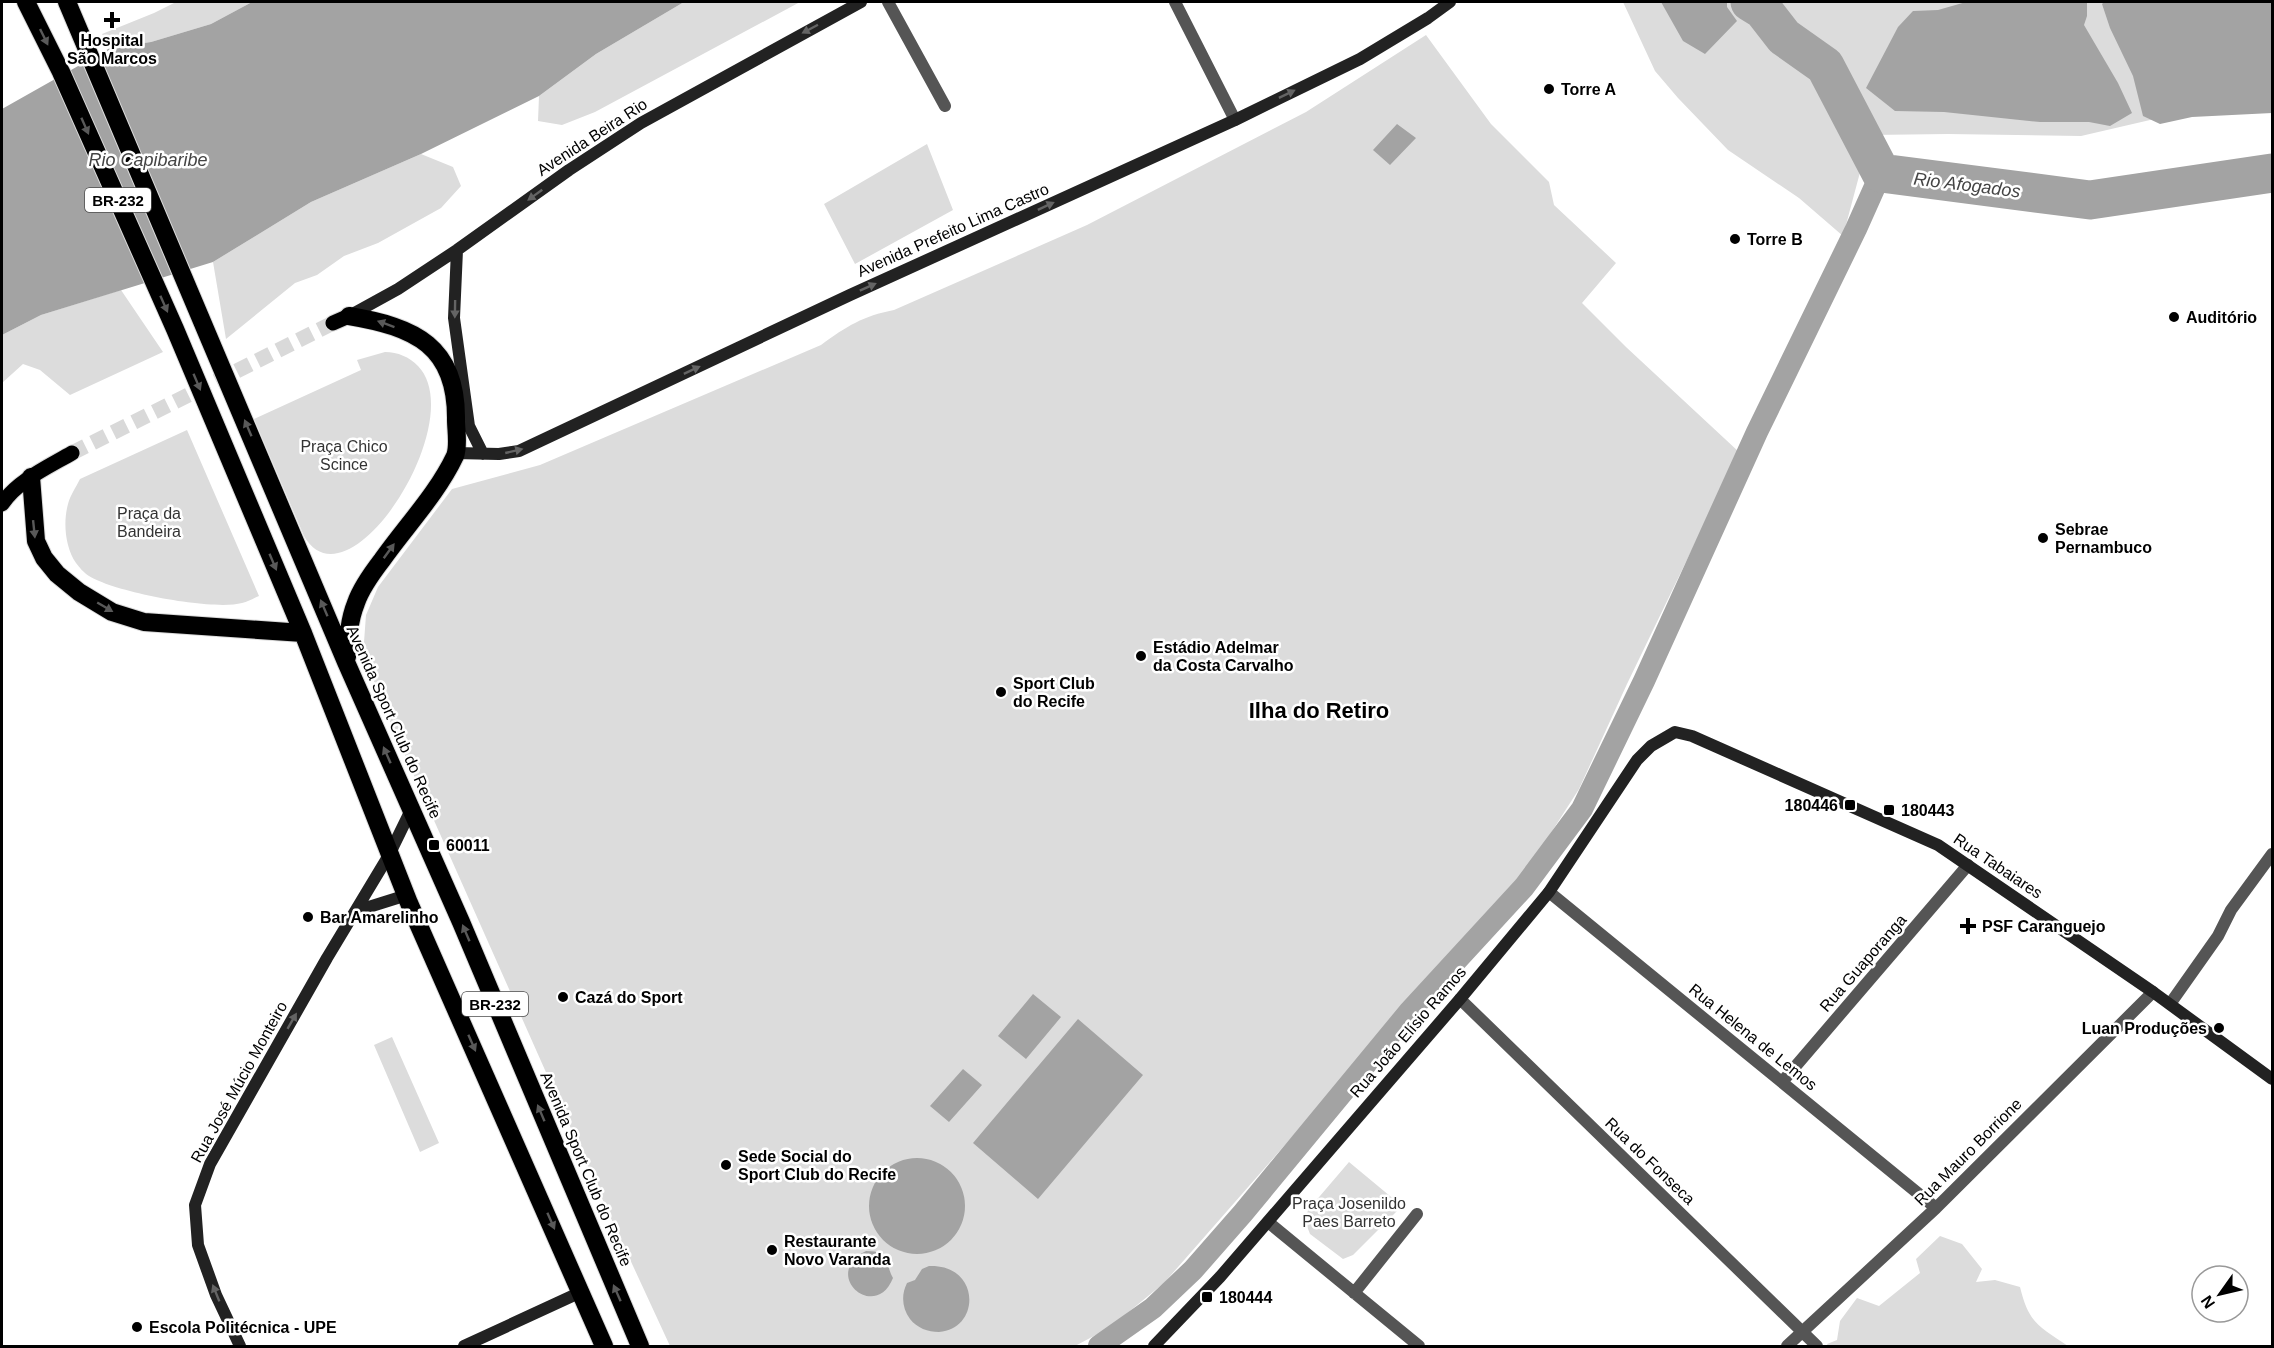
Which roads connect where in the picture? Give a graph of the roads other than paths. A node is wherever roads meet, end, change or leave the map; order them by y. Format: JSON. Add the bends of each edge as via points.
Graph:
{"nodes":[{"id":1,"x":26,"y":2,"type":"edge"},
{"id":2,"x":67,"y":2,"type":"edge"},
{"id":3,"x":861,"y":2,"type":"edge"},
{"id":4,"x":888,"y":2,"type":"edge"},
{"id":5,"x":1175,"y":2,"type":"edge"},
{"id":6,"x":1450,"y":2,"type":"edge"},
{"id":7,"x":945,"y":105,"type":"dead end"},
{"id":8,"x":1235,"y":120,"type":"junction"},
{"id":9,"x":457,"y":250,"type":"junction"},
{"id":10,"x":341,"y":319,"type":"joint"},
{"id":11,"x":72,"y":453,"type":"tunnel mouth"},
{"id":12,"x":456,"y":453,"type":"junction"},
{"id":13,"x":483,"y":454,"type":"junction"},
{"id":14,"x":31,"y":477,"type":"junction"},
{"id":15,"x":2,"y":504,"type":"edge"},
{"id":16,"x":303,"y":633,"type":"junction"},
{"id":17,"x":346,"y":662,"type":"junction"},
{"id":18,"x":1675,"y":732,"type":"joint"},
{"id":19,"x":411,"y":810,"type":"junction"},
{"id":20,"x":2272,"y":854,"type":"edge"},
{"id":21,"x":389,"y":855,"type":"junction"},
{"id":22,"x":1968,"y":865,"type":"junction"},
{"id":23,"x":1549,"y":892,"type":"junction"},
{"id":24,"x":407,"y":895,"type":"junction"},
{"id":25,"x":356,"y":911,"type":"junction"},
{"id":26,"x":2153,"y":992,"type":"junction"},
{"id":27,"x":1460,"y":999,"type":"junction"},
{"id":28,"x":2170,"y":1004,"type":"junction"},
{"id":29,"x":2272,"y":1079,"type":"edge"},
{"id":30,"x":1782,"y":1082,"type":"junction"},
{"id":31,"x":1936,"y":1208,"type":"junction"},
{"id":32,"x":1417,"y":1214,"type":"dead end"},
{"id":33,"x":1268,"y":1222,"type":"junction"},
{"id":34,"x":581,"y":1292,"type":"junction"},
{"id":35,"x":1354,"y":1293,"type":"junction"},
{"id":36,"x":1802,"y":1331,"type":"junction"},
{"id":37,"x":240,"y":1347,"type":"edge"},
{"id":38,"x":464,"y":1347,"type":"edge"},
{"id":39,"x":604,"y":1347,"type":"edge"},
{"id":40,"x":640,"y":1347,"type":"edge"},
{"id":41,"x":1154,"y":1347,"type":"edge"},
{"id":42,"x":1419,"y":1347,"type":"edge"},
{"id":43,"x":1787,"y":1347,"type":"edge"},
{"id":44,"x":1817,"y":1347,"type":"edge"}],
"edges":[{"from":1,"to":16,"type":"highway","number":"BR-232","one_way":true,"via":[[174,328]]},
{"from":17,"to":2,"type":"highway","name":"Avenida Sport Club do Recife","number":"BR-232","one_way":true},
{"from":3,"to":9,"type":"main road","name":"Avenida Beira Rio","one_way":true,"via":[[641,123]]},
{"from":4,"to":7,"type":"street"},
{"from":5,"to":8,"type":"street"},
{"from":8,"to":6,"type":"main road","name":"Avenida Prefeito Lima Castro","one_way":true,"via":[[1359,59]]},
{"from":13,"to":8,"type":"main road","name":"Avenida Prefeito Lima Castro","one_way":true,"via":[[519,451]]},
{"from":9,"to":10,"type":"main road","name":"Avenida Beira Rio","via":[[398,289]]},
{"from":9,"to":13,"type":"main road","one_way":true,"via":[[454,318],[469,426]]},
{"from":12,"to":10,"type":"highway","one_way":true,"via":[[454,386],[448,369],[426,341],[376,320]]},
{"from":11,"to":14,"type":"main road"},
{"from":12,"to":13,"type":"main road","name":"Avenida Prefeito Lima Castro"},
{"from":17,"to":12,"type":"highway","one_way":true,"via":[[356,603]]},
{"from":14,"to":15,"type":"main road"},
{"from":14,"to":16,"type":"highway","one_way":true,"via":[[36,542],[44,558],[57,574],[112,612],[144,622]]},
{"from":16,"to":21,"type":"highway","number":"BR-232"},
{"from":19,"to":17,"type":"highway","name":"Avenida Sport Club do Recife","number":"BR-232","one_way":true},
{"from":18,"to":22,"type":"main road","name":"Rua Tabaiares","via":[[1692,736],[1938,845]]},
{"from":18,"to":23,"type":"main road","name":"Rua João Elísio Ramos","via":[[1637,760]]},
{"from":19,"to":21,"type":"main road","name":"Rua José Múcio Monteiro"},
{"from":40,"to":19,"type":"highway","name":"Avenida Sport Club do Recife","number":"BR-232","one_way":true},
{"from":20,"to":28,"type":"street"},
{"from":21,"to":24,"type":"highway","number":"BR-232"},
{"from":21,"to":25,"type":"main road","name":"Rua José Múcio Monteiro"},
{"from":22,"to":26,"type":"main road","name":"Rua Tabaiares"},
{"from":22,"to":30,"type":"street","name":"Rua Guaporanga"},
{"from":23,"to":27,"type":"main road","name":"Rua João Elísio Ramos"},
{"from":23,"to":30,"type":"street","name":"Rua Helena de Lemos"},
{"from":24,"to":25,"type":"main road"},
{"from":24,"to":34,"type":"highway","number":"BR-232","one_way":true},
{"from":37,"to":25,"type":"main road","name":"Rua José Múcio Monteiro","one_way":true,"via":[[198,1245],[195,1205],[210,1164]]},
{"from":26,"to":28,"type":"main road","name":"Rua Tabaiares"},
{"from":26,"to":31,"type":"street","name":"Rua Mauro Borrione"},
{"from":27,"to":33,"type":"main road","name":"Rua João Elísio Ramos"},
{"from":27,"to":36,"type":"street","name":"Rua do Fonseca"},
{"from":28,"to":29,"type":"main road","name":"Rua Tabaiares"},
{"from":30,"to":31,"type":"street","name":"Rua Helena de Lemos"},
{"from":31,"to":36,"type":"street","name":"Rua Mauro Borrione"},
{"from":32,"to":35,"type":"street"},
{"from":33,"to":35,"type":"street"},
{"from":33,"to":41,"type":"main road","name":"Rua João Elísio Ramos"},
{"from":34,"to":38,"type":"main road"},
{"from":34,"to":39,"type":"highway","number":"BR-232"},
{"from":35,"to":42,"type":"street"},
{"from":36,"to":43,"type":"street","name":"Rua Mauro Borrione"},
{"from":36,"to":44,"type":"street","name":"Rua do Fonseca"}]}
